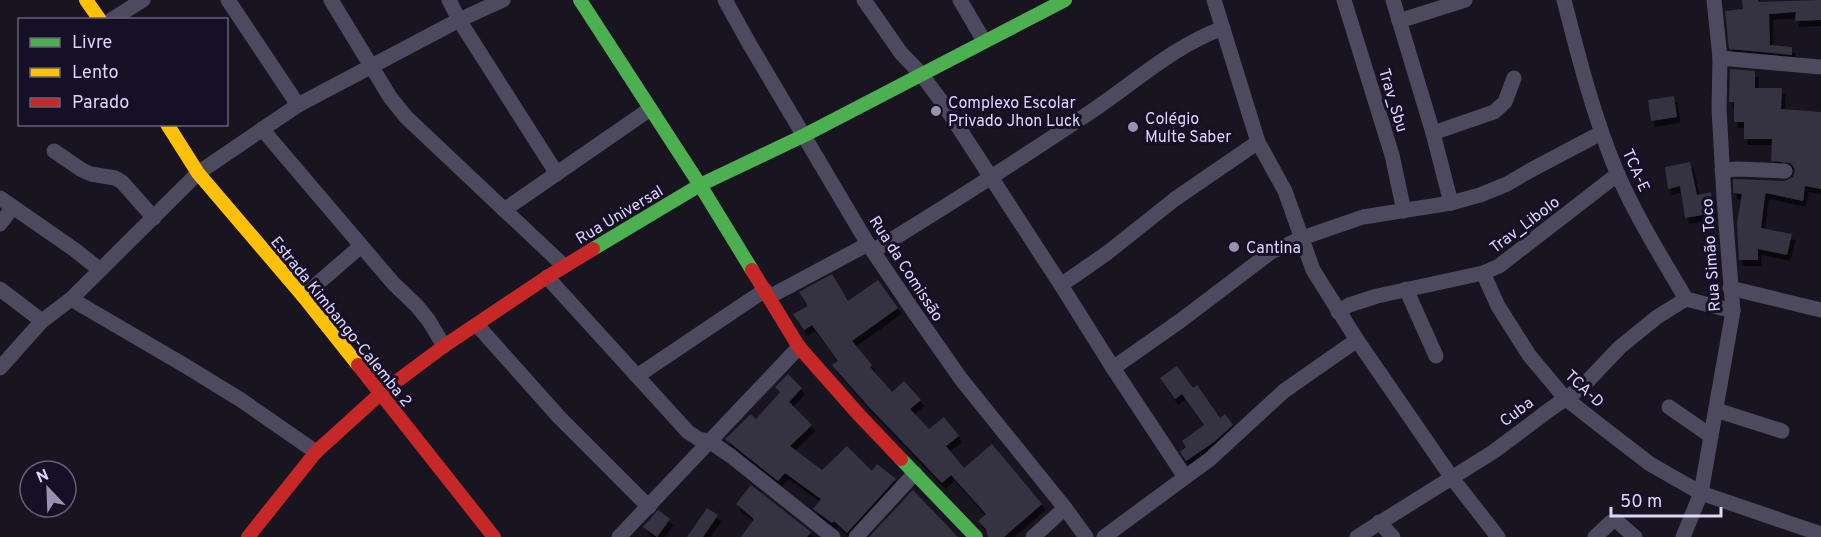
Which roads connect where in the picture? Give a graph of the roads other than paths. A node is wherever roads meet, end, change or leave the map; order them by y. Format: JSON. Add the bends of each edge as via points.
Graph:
{"nodes":[{"id":1,"x":86,"y":0,"type":"edge"},
{"id":2,"x":143,"y":0,"type":"edge"},
{"id":3,"x":228,"y":0,"type":"edge"},
{"id":4,"x":331,"y":0,"type":"edge"},
{"id":5,"x":449,"y":0,"type":"edge"},
{"id":6,"x":503,"y":0,"type":"edge"},
{"id":7,"x":580,"y":0,"type":"edge"},
{"id":8,"x":725,"y":0,"type":"edge"},
{"id":9,"x":864,"y":0,"type":"edge"},
{"id":10,"x":960,"y":0,"type":"edge"},
{"id":11,"x":1065,"y":0,"type":"edge"},
{"id":12,"x":1214,"y":0,"type":"edge"},
{"id":13,"x":1344,"y":0,"type":"edge"},
{"id":14,"x":1393,"y":0,"type":"edge"},
{"id":15,"x":1465,"y":0,"type":"edge"},
{"id":16,"x":1564,"y":0,"type":"edge"},
{"id":17,"x":1714,"y":0,"type":"edge"},
{"id":18,"x":97,"y":16,"type":"edge"},
{"id":19,"x":114,"y":18,"type":"edge"},
{"id":20,"x":459,"y":20,"type":"junction"},
{"id":21,"x":1399,"y":21,"type":"junction"},
{"id":22,"x":1223,"y":28,"type":"junction"},
{"id":23,"x":984,"y":41,"type":"junction"},
{"id":24,"x":1720,"y":58,"type":"junction"},
{"id":25,"x":371,"y":66,"type":"junction"},
{"id":26,"x":1821,"y":67,"type":"edge"},
{"id":27,"x":921,"y":74,"type":"junction"},
{"id":28,"x":1514,"y":78,"type":"dead end"},
{"id":29,"x":298,"y":105,"type":"junction"},
{"id":30,"x":650,"y":109,"type":"junction"},
{"id":31,"x":168,"y":126,"type":"edge"},
{"id":32,"x":262,"y":129,"type":"junction"},
{"id":33,"x":1433,"y":133,"type":"junction"},
{"id":34,"x":1601,"y":133,"type":"junction"},
{"id":35,"x":805,"y":135,"type":"junction"},
{"id":36,"x":1258,"y":142,"type":"junction"},
{"id":37,"x":54,"y":151,"type":"dead end"},
{"id":38,"x":1722,"y":170,"type":"junction"},
{"id":39,"x":1785,"y":171,"type":"dead end"},
{"id":40,"x":198,"y":173,"type":"junction"},
{"id":41,"x":556,"y":174,"type":"junction"},
{"id":42,"x":1618,"y":174,"type":"junction"},
{"id":43,"x":991,"y":178,"type":"junction"},
{"id":44,"x":700,"y":185,"type":"junction"},
{"id":45,"x":6,"y":203,"type":"edge"},
{"id":46,"x":1451,"y":203,"type":"junction"},
{"id":47,"x":504,"y":210,"type":"junction"},
{"id":48,"x":1404,"y":211,"type":"junction"},
{"id":49,"x":154,"y":218,"type":"junction"},
{"id":50,"x":0,"y":224,"type":"edge"},
{"id":51,"x":1302,"y":238,"type":"junction"},
{"id":52,"x":361,"y":246,"type":"junction"},
{"id":53,"x":871,"y":248,"type":"junction"},
{"id":54,"x":564,"y":266,"type":"junction"},
{"id":55,"x":99,"y":269,"type":"junction"},
{"id":56,"x":1483,"y":273,"type":"junction"},
{"id":57,"x":547,"y":277,"type":"junction"},
{"id":58,"x":1061,"y":285,"type":"junction"},
{"id":59,"x":1730,"y":288,"type":"junction"},
{"id":60,"x":1406,"y":289,"type":"junction"},
{"id":61,"x":0,"y":290,"type":"edge"},
{"id":62,"x":767,"y":294,"type":"junction"},
{"id":63,"x":303,"y":296,"type":"junction"},
{"id":64,"x":70,"y":298,"type":"junction"},
{"id":65,"x":1686,"y":299,"type":"junction"},
{"id":66,"x":1821,"y":310,"type":"edge"},
{"id":67,"x":1733,"y":311,"type":"junction"},
{"id":68,"x":1338,"y":312,"type":"junction"},
{"id":69,"x":42,"y":321,"type":"junction"},
{"id":70,"x":477,"y":325,"type":"junction"},
{"id":71,"x":1357,"y":340,"type":"junction"},
{"id":72,"x":444,"y":346,"type":"junction"},
{"id":73,"x":799,"y":347,"type":"junction"},
{"id":74,"x":1436,"y":356,"type":"dead end"},
{"id":75,"x":0,"y":368,"type":"edge"},
{"id":76,"x":1113,"y":368,"type":"junction"},
{"id":77,"x":637,"y":376,"type":"junction"},
{"id":78,"x":381,"y":393,"type":"junction"},
{"id":79,"x":1565,"y":399,"type":"junction"},
{"id":80,"x":1669,"y":407,"type":"dead end"},
{"id":81,"x":1716,"y":410,"type":"junction"},
{"id":82,"x":1782,"y":431,"type":"dead end"},
{"id":83,"x":1711,"y":436,"type":"junction"},
{"id":84,"x":709,"y":441,"type":"junction"},
{"id":85,"x":316,"y":452,"type":"junction"},
{"id":86,"x":915,"y":473,"type":"junction"},
{"id":87,"x":1185,"y":477,"type":"junction"},
{"id":88,"x":1452,"y":478,"type":"junction"},
{"id":89,"x":1701,"y":493,"type":"junction"},
{"id":90,"x":649,"y":507,"type":"junction"},
{"id":91,"x":1065,"y":508,"type":"junction"},
{"id":92,"x":1379,"y":522,"type":"junction"},
{"id":93,"x":1821,"y":534,"type":"edge"},
{"id":94,"x":625,"y":536,"type":"edge"},
{"id":95,"x":248,"y":537,"type":"edge"},
{"id":96,"x":494,"y":537,"type":"edge"},
{"id":97,"x":833,"y":537,"type":"edge"},
{"id":98,"x":856,"y":537,"type":"edge"},
{"id":99,"x":976,"y":537,"type":"edge"},
{"id":100,"x":1033,"y":537,"type":"edge"},
{"id":101,"x":1086,"y":537,"type":"edge"},
{"id":102,"x":1104,"y":537,"type":"edge"},
{"id":103,"x":1357,"y":537,"type":"edge"},
{"id":104,"x":1393,"y":537,"type":"edge"},
{"id":105,"x":1498,"y":537,"type":"edge"},
{"id":106,"x":1595,"y":537,"type":"edge"},
{"id":107,"x":1635,"y":537,"type":"edge"},
{"id":108,"x":1683,"y":537,"type":"edge"}],
"edges":[{"from":1,"to":18,"type":"street"},
{"from":2,"to":19,"type":"street"},
{"from":3,"to":29,"type":"street"},
{"from":4,"to":25,"type":"street"},
{"from":5,"to":20,"type":"street"},
{"from":6,"to":20,"type":"street"},
{"from":7,"to":30,"type":"street"},
{"from":8,"to":35,"type":"street","name":"Rua da Comissão"},
{"from":9,"to":27,"type":"street","via":[[901,53]]},
{"from":10,"to":23,"type":"street"},
{"from":11,"to":23,"type":"street","name":"Rua Universal"},
{"from":12,"to":22,"type":"street"},
{"from":13,"to":48,"type":"street","name":"Trav_Sbu","via":[[1392,155]]},
{"from":14,"to":21,"type":"street"},
{"from":15,"to":21,"type":"street"},
{"from":16,"to":34,"type":"street","name":"TCA-E"},
{"from":17,"to":24,"type":"street","name":"Rua Simão Toco"},
{"from":20,"to":25,"type":"street"},
{"from":20,"to":41,"type":"street"},
{"from":21,"to":33,"type":"street"},
{"from":22,"to":36,"type":"street"},
{"from":22,"to":43,"type":"street","via":[[1169,56]]},
{"from":23,"to":27,"type":"street","name":"Rua Universal"},
{"from":24,"to":26,"type":"street"},
{"from":24,"to":38,"type":"street","name":"Rua Simão Toco"},
{"from":25,"to":29,"type":"street"},
{"from":25,"to":47,"type":"street","via":[[406,117]]},
{"from":27,"to":35,"type":"street","name":"Rua Universal"},
{"from":27,"to":43,"type":"street"},
{"from":28,"to":33,"type":"street","via":[[1505,102],[1494,112]]},
{"from":29,"to":32,"type":"street"},
{"from":30,"to":41,"type":"street"},
{"from":30,"to":44,"type":"street"},
{"from":31,"to":40,"type":"street","name":"Estrada Kimbango-Calemba 2"},
{"from":32,"to":40,"type":"street"},
{"from":32,"to":52,"type":"street"},
{"from":33,"to":46,"type":"street"},
{"from":34,"to":42,"type":"street","name":"TCA-E"},
{"from":34,"to":46,"type":"street","via":[[1507,184]]},
{"from":35,"to":44,"type":"street","name":"Rua Universal"},
{"from":35,"to":53,"type":"street","name":"Rua da Comissão"},
{"from":36,"to":51,"type":"street","via":[[1285,191]]},
{"from":36,"to":58,"type":"street","via":[[1174,199]]},
{"from":37,"to":49,"type":"street","via":[[82,170],[122,182]]},
{"from":38,"to":39,"type":"street"},
{"from":38,"to":59,"type":"street","name":"Rua Simão Toco"},
{"from":40,"to":49,"type":"street"},
{"from":40,"to":63,"type":"street","name":"Estrada Kimbango-Calemba 2"},
{"from":41,"to":47,"type":"street"},
{"from":42,"to":56,"type":"street","name":"Trav_Libolo","via":[[1513,256]]},
{"from":42,"to":65,"type":"street","name":"TCA-E"},
{"from":43,"to":53,"type":"street"},
{"from":43,"to":58,"type":"street"},
{"from":44,"to":54,"type":"street","name":"Rua Universal"},
{"from":44,"to":62,"type":"street"},
{"from":45,"to":50,"type":"street"},
{"from":45,"to":55,"type":"street"},
{"from":46,"to":48,"type":"street"},
{"from":47,"to":54,"type":"street"},
{"from":48,"to":51,"type":"street","via":[[1364,217]]},
{"from":49,"to":55,"type":"street"},
{"from":51,"to":68,"type":"street","via":[[1313,270]]},
{"from":51,"to":76,"type":"street","via":[[1271,252]]},
{"from":52,"to":63,"type":"street"},
{"from":52,"to":72,"type":"street","via":[[417,306]]},
{"from":53,"to":62,"type":"street"},
{"from":53,"to":91,"type":"street","name":"Rua da Comissão","via":[[961,379]]},
{"from":54,"to":57,"type":"street","name":"Rua Universal"},
{"from":55,"to":64,"type":"street"},
{"from":56,"to":60,"type":"street","name":"Trav_Libolo"},
{"from":56,"to":79,"type":"street","name":"TCA-D","via":[[1515,335]]},
{"from":57,"to":70,"type":"street","name":"Rua Universal"},
{"from":57,"to":77,"type":"street"},
{"from":58,"to":76,"type":"street"},
{"from":59,"to":66,"type":"street"},
{"from":59,"to":67,"type":"street","name":"Rua Simão Toco"},
{"from":60,"to":68,"type":"street","name":"Trav_Libolo","via":[[1349,305]]},
{"from":60,"to":74,"type":"street"},
{"from":61,"to":69,"type":"street"},
{"from":62,"to":73,"type":"street"},
{"from":62,"to":77,"type":"street"},
{"from":63,"to":78,"type":"street","name":"Estrada Kimbango-Calemba 2"},
{"from":64,"to":69,"type":"street"},
{"from":64,"to":85,"type":"street","via":[[184,364]]},
{"from":65,"to":67,"type":"street"},
{"from":65,"to":79,"type":"street","name":"Cuba","via":[[1620,347]]},
{"from":67,"to":81,"type":"street","name":"Rua Simão Toco"},
{"from":68,"to":71,"type":"street"},
{"from":69,"to":75,"type":"street"},
{"from":70,"to":72,"type":"street","name":"Rua Universal"},
{"from":70,"to":90,"type":"street"},
{"from":71,"to":87,"type":"street","via":[[1284,391],[1218,453]]},
{"from":71,"to":88,"type":"street"},
{"from":72,"to":78,"type":"street","name":"Rua Universal"},
{"from":73,"to":84,"type":"street"},
{"from":73,"to":86,"type":"street"},
{"from":76,"to":87,"type":"street"},
{"from":77,"to":84,"type":"street","via":[[688,432],[699,440]]},
{"from":78,"to":85,"type":"street","name":"Rua Universal"},
{"from":78,"to":96,"type":"street","name":"Estrada Kimbango-Calemba 2"},
{"from":79,"to":88,"type":"street","name":"Cuba"},
{"from":79,"to":89,"type":"street","name":"TCA-D","via":[[1650,464]]},
{"from":80,"to":83,"type":"street"},
{"from":81,"to":82,"type":"street"},
{"from":81,"to":83,"type":"street","name":"Rua Simão Toco"},
{"from":83,"to":89,"type":"street","name":"Rua Simão Toco"},
{"from":84,"to":90,"type":"street"},
{"from":84,"to":97,"type":"street"},
{"from":85,"to":95,"type":"street","name":"Rua Universal"},
{"from":86,"to":98,"type":"street"},
{"from":86,"to":99,"type":"street"},
{"from":87,"to":102,"type":"street"},
{"from":88,"to":92,"type":"street","name":"Cuba"},
{"from":88,"to":105,"type":"street"},
{"from":89,"to":93,"type":"street","name":"TCA-D"},
{"from":89,"to":108,"type":"street","name":"Rua Simão Toco"},
{"from":90,"to":94,"type":"street"},
{"from":91,"to":100,"type":"street"},
{"from":91,"to":101,"type":"street","name":"Rua da Comissão"},
{"from":92,"to":103,"type":"street","name":"Cuba"},
{"from":92,"to":104,"type":"street"},
{"from":106,"to":107,"type":"street","via":[[1611,522],[1618,522]]}]}
